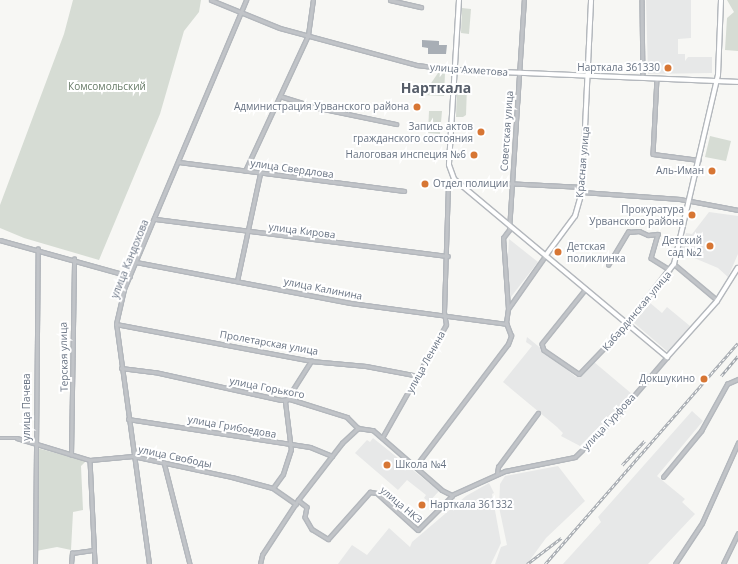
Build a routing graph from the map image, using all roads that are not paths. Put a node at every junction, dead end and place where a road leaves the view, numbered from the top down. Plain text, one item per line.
1 (211, 0) edge
2 (246, 0) edge
3 (313, 0) edge
4 (390, 0) edge
5 (459, 0) edge
6 (524, 0) edge
7 (591, 0) edge
8 (642, 0) edge
9 (721, 0) edge
10 (420, 7) dead end
11 (241, 13) junction
12 (308, 35) junction
13 (455, 70) junction
14 (519, 73) junction
15 (589, 75) junction
16 (643, 77) junction
17 (657, 78) junction
18 (716, 81) junction
19 (738, 82) edge
20 (280, 96) junction
21 (396, 124) dead end
22 (699, 160) junction
23 (179, 162) junction
24 (245, 171) junction
25 (260, 174) junction
26 (484, 182) dead end
27 (448, 185) dead end
28 (512, 185) junction
29 (582, 190) junction
30 (404, 191) dead end
31 (689, 200) junction
32 (738, 210) edge
33 (155, 219) junction
34 (509, 225) junction
35 (246, 232) junction
36 (0, 240) edge
37 (38, 249) junction
38 (546, 255) junction
39 (448, 256) junction
40 (74, 259) junction
41 (136, 262) junction
42 (674, 264) junction
43 (608, 265) dead end
44 (738, 268) edge
45 (671, 271) junction
46 (130, 276) junction
47 (237, 281) junction
48 (587, 289) junction
49 (718, 300) junction
50 (508, 309) junction
51 (446, 318) junction
52 (628, 323) junction
53 (116, 324) junction
54 (506, 324) junction
55 (667, 357) junction
56 (311, 360) junction
57 (121, 368) junction
58 (419, 376) junction
59 (738, 379) edge
60 (286, 399) junction
61 (538, 413) dead end
62 (128, 419) junction
63 (358, 428) junction
64 (0, 438) edge
65 (382, 438) junction
66 (738, 443) edge
67 (35, 444) junction
68 (290, 445) junction
69 (71, 455) junction
70 (134, 456) junction
71 (332, 456) junction
72 (90, 460) junction
73 (164, 462) junction
74 (416, 467) junction
75 (497, 474) junction
76 (663, 477) dead end
77 (273, 488) junction
78 (452, 495) junction
79 (298, 500) junction
80 (296, 504) junction
81 (738, 533) edge
82 (94, 550) junction
83 (35, 564) edge
84 (71, 564) edge
85 (95, 564) edge
86 (149, 564) edge
87 (190, 564) edge
88 (260, 564) edge
89 (674, 564) edge
90 (723, 564) edge

1 - 11 street, улица Ахметова
2 - 11 street, улица Кандохова
3 - 12 street
4 - 10 street
5 - 13 street
6 - 14 street, Советская улица
7 - 15 street, Красная улица
8 - 16 street
9 - 18 street, Кабардинская улица
11 - 12 street, улица Ахметова
11 - 23 street, улица Кандохова
12 - 13 street, улица Ахметова
12 - 20 street
13 - 14 street, улица Ахметова
13 - 34 street
14 - 15 street, улица Ахметова
14 - 28 street, Советская улица
15 - 16 street, улица Ахметова
15 - 29 street, Красная улица
16 - 17 street, улица Ахметова
17 - 18 street, улица Ахметова
17 - 22 street
18 - 19 street, улица Ахметова
18 - 22 street, Кабардинская улица
20 - 21 street
20 - 24 street
22 - 31 street, Кабардинская улица
23 - 24 street, улица Свердлова
23 - 33 street, улица Кандохова
24 - 25 street, улица Свердлова
25 - 30 street, улица Свердлова
25 - 35 street
26 - 28 street
27 - 39 street, улица Ленина
28 - 29 street
28 - 34 street, Советская улица
29 - 31 street
29 - 38 street, Красная улица
31 - 32 street
31 - 42 street, Кабардинская улица
33 - 35 street, улица Кирова
33 - 41 street, улица Кандохова
34 - 38 street
34 - 50 street, Советская улица
35 - 39 street, улица Кирова
35 - 47 street
36 - 37 street
37 - 40 street
37 - 67 street, улица Пачева
38 - 48 street
38 - 50 street, Красная улица
39 - 51 street, улица Ленина
40 - 46 street
40 - 69 street, Терская улица
41 - 46 street, улица Кандохова
41 - 47 street, улица Калинина
42 - 45 street, Кабардинская улица
42 - 49 street
43 - 45 street
44 - 49 street, улица Гурфова
45 - 52 street, Кабардинская улица
46 - 53 street, улица Кандохова
47 - 51 street, улица Калинина
48 - 52 street
48 - 52 street, Кабардинская улица
49 - 55 street, улица Гурфова
50 - 54 street, Красная улица
51 - 54 street, улица Калинина
51 - 58 street, улица Ленина
52 - 55 street
53 - 56 street, Пролетарская улица
53 - 57 street, улица Кандохова
54 - 74 street, Красная улица
55 - 75 street, улица Гурфова
56 - 58 street, Пролетарская улица
56 - 60 street
57 - 60 street, улица Горького
57 - 62 street, улица Кандохова
58 - 65 street, улица Ленина
59 - 76 street
60 - 63 street, улица Горького
60 - 68 street
61 - 75 street
62 - 68 street, улица Грибоедова
62 - 70 street, улица Кандохова
63 - 65 street, улица Горького
63 - 71 street
64 - 67 street, улица Свободы
65 - 74 street, улица Горького
66 - 89 street
67 - 69 street, улица Свободы
67 - 83 street, улица Пачева
68 - 71 street, улица Грибоедова
68 - 77 street
69 - 72 street, улица Свободы
70 - 72 street, улица Свободы
70 - 73 street, улица Свободы
70 - 86 street, улица Кандохова
71 - 79 street
72 - 82 street
73 - 77 street, улица Свободы
73 - 87 street
74 - 78 street, улица Горького
75 - 78 street, улица Гурфова
77 - 80 street, улица Свободы
78 - 79 street, улица НКЗ
79 - 80 street
80 - 88 street
81 - 90 street
82 - 84 street
82 - 85 street

